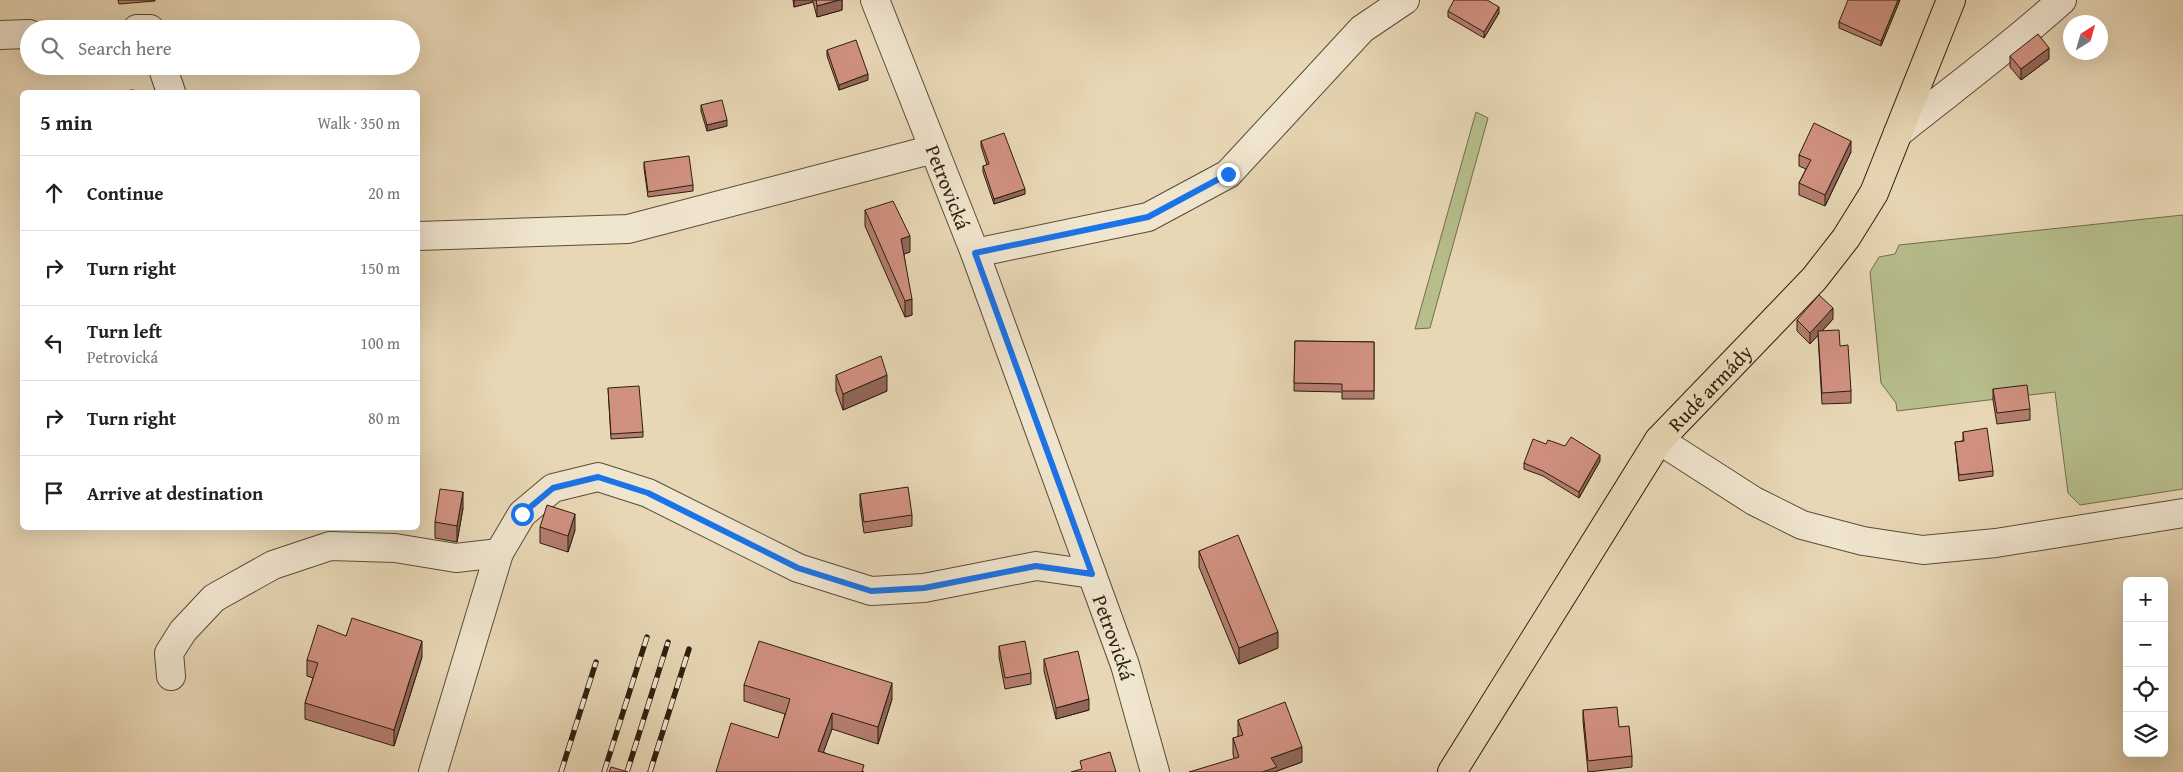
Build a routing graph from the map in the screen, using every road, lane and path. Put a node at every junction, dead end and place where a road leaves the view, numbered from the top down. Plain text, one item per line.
1 (875, 0) edge
2 (1405, 0) edge
3 (1952, 0) edge
4 (2062, 0) edge
5 (20, 34) edge
6 (0, 35) edge
7 (165, 75) edge
8 (170, 90) edge
9 (1898, 133) junction
10 (934, 149) junction
11 (420, 236) edge
12 (975, 253) junction
13 (1659, 440) junction
14 (2183, 513) edge
15 (499, 554) junction
16 (1092, 574) junction
17 (171, 676) dead end
18 (433, 772) edge
19 (1155, 772) edge
20 (1452, 772) edge

1 - 10 street, Petrovická
2 - 12 street
3 - 9 main road, Rudé armády
4 - 9 street
5 - 6 street
7 - 8 street
9 - 13 main road, Rudé armády
10 - 11 street
10 - 12 street, Petrovická
12 - 16 street, Petrovická
13 - 14 street
13 - 20 main road, Rudé armády
15 - 16 street
15 - 17 street
15 - 18 street
16 - 19 street, Petrovická

